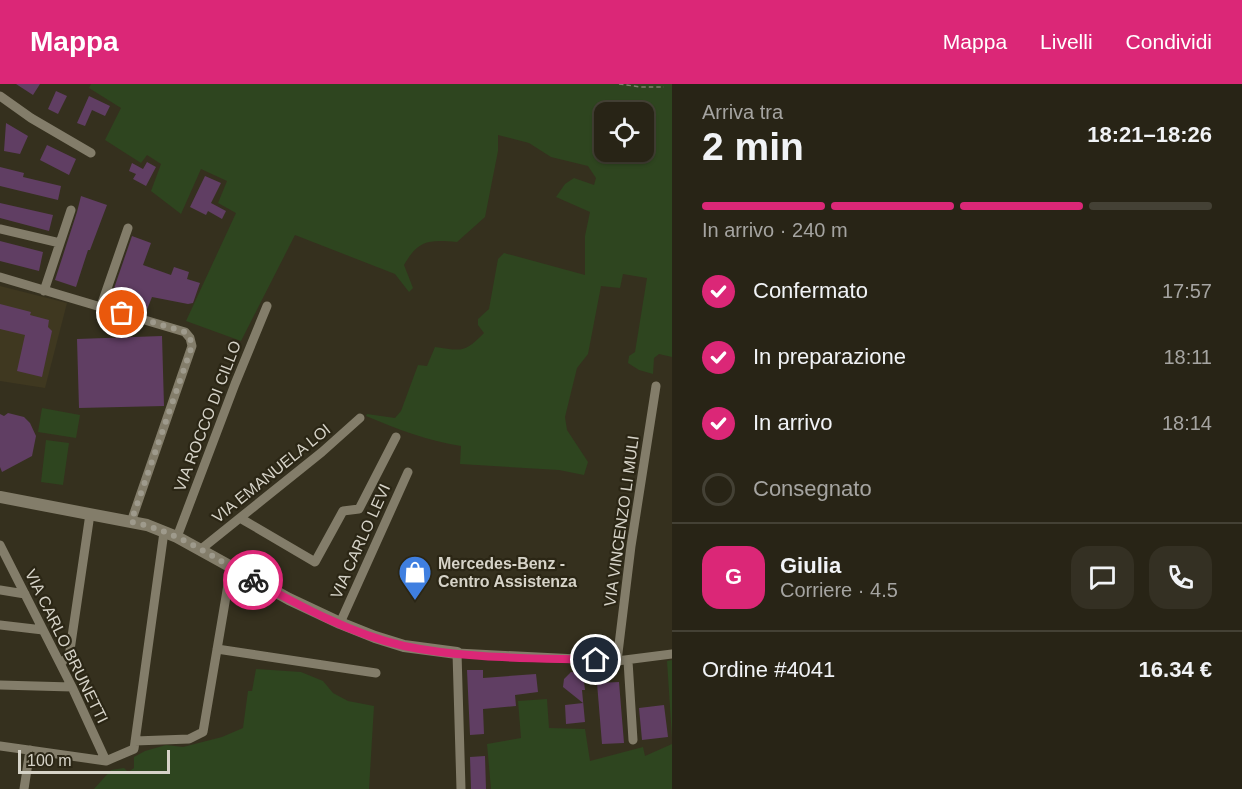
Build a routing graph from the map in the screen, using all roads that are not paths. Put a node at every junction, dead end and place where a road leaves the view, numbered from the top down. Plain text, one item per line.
1 (0, 96) edge
2 (91, 153) dead end
3 (71, 210) dead end
4 (128, 228) dead end
5 (0, 229) edge
6 (60, 243) junction
7 (0, 278) edge
8 (44, 291) junction
9 (101, 306) junction
10 (267, 306) dead end
11 (656, 386) dead end
12 (360, 418) dead end
13 (396, 437) dead end
14 (408, 472) dead end
15 (0, 497) edge
16 (90, 514) junction
17 (240, 518) junction
18 (131, 522) junction
19 (164, 532) junction
20 (177, 537) junction
21 (0, 545) edge
22 (200, 550) junction
23 (231, 567) junction
24 (0, 591) edge
25 (25, 594) junction
26 (340, 623) junction
27 (0, 625) edge
28 (43, 630) junction
29 (217, 649) junction
30 (457, 653) junction
31 (672, 654) edge
32 (617, 661) junction
33 (628, 661) junction
34 (60, 663) junction
35 (376, 673) dead end
36 (0, 685) edge
37 (72, 687) junction
38 (633, 740) dead end
39 (134, 745) junction
40 (0, 746) edge
41 (30, 750) junction
42 (106, 760) junction
43 (24, 789) edge
44 (461, 789) edge

1 - 2 street
3 - 6 street
4 - 9 street
5 - 6 street
6 - 8 street
7 - 8 street
8 - 9 street
9 - 18 street
10 - 20 street, VIA ROCCO DI CILLO
11 - 32 street, VIA VINCENZO LI MULI
12 - 17 street, VIA EMANUELA LOI
13 - 17 street
14 - 26 street, VIA CARLO LEVI
15 - 16 street
16 - 18 street
16 - 34 street
17 - 22 street, VIA EMANUELA LOI
18 - 19 street
19 - 20 street
19 - 39 street
20 - 22 street
21 - 25 street, VIA CARLO BRUNETTI
22 - 23 street
23 - 26 street
23 - 29 street
24 - 25 street
25 - 28 street, VIA CARLO BRUNETTI
26 - 30 street
27 - 28 street
28 - 34 street, VIA CARLO BRUNETTI
29 - 35 street
29 - 39 street
30 - 32 street
30 - 44 street
31 - 33 street
32 - 33 street
33 - 38 street
34 - 37 street, VIA CARLO BRUNETTI
36 - 37 street
37 - 42 street, VIA CARLO BRUNETTI
39 - 42 street
40 - 41 street
41 - 42 street
41 - 43 street

